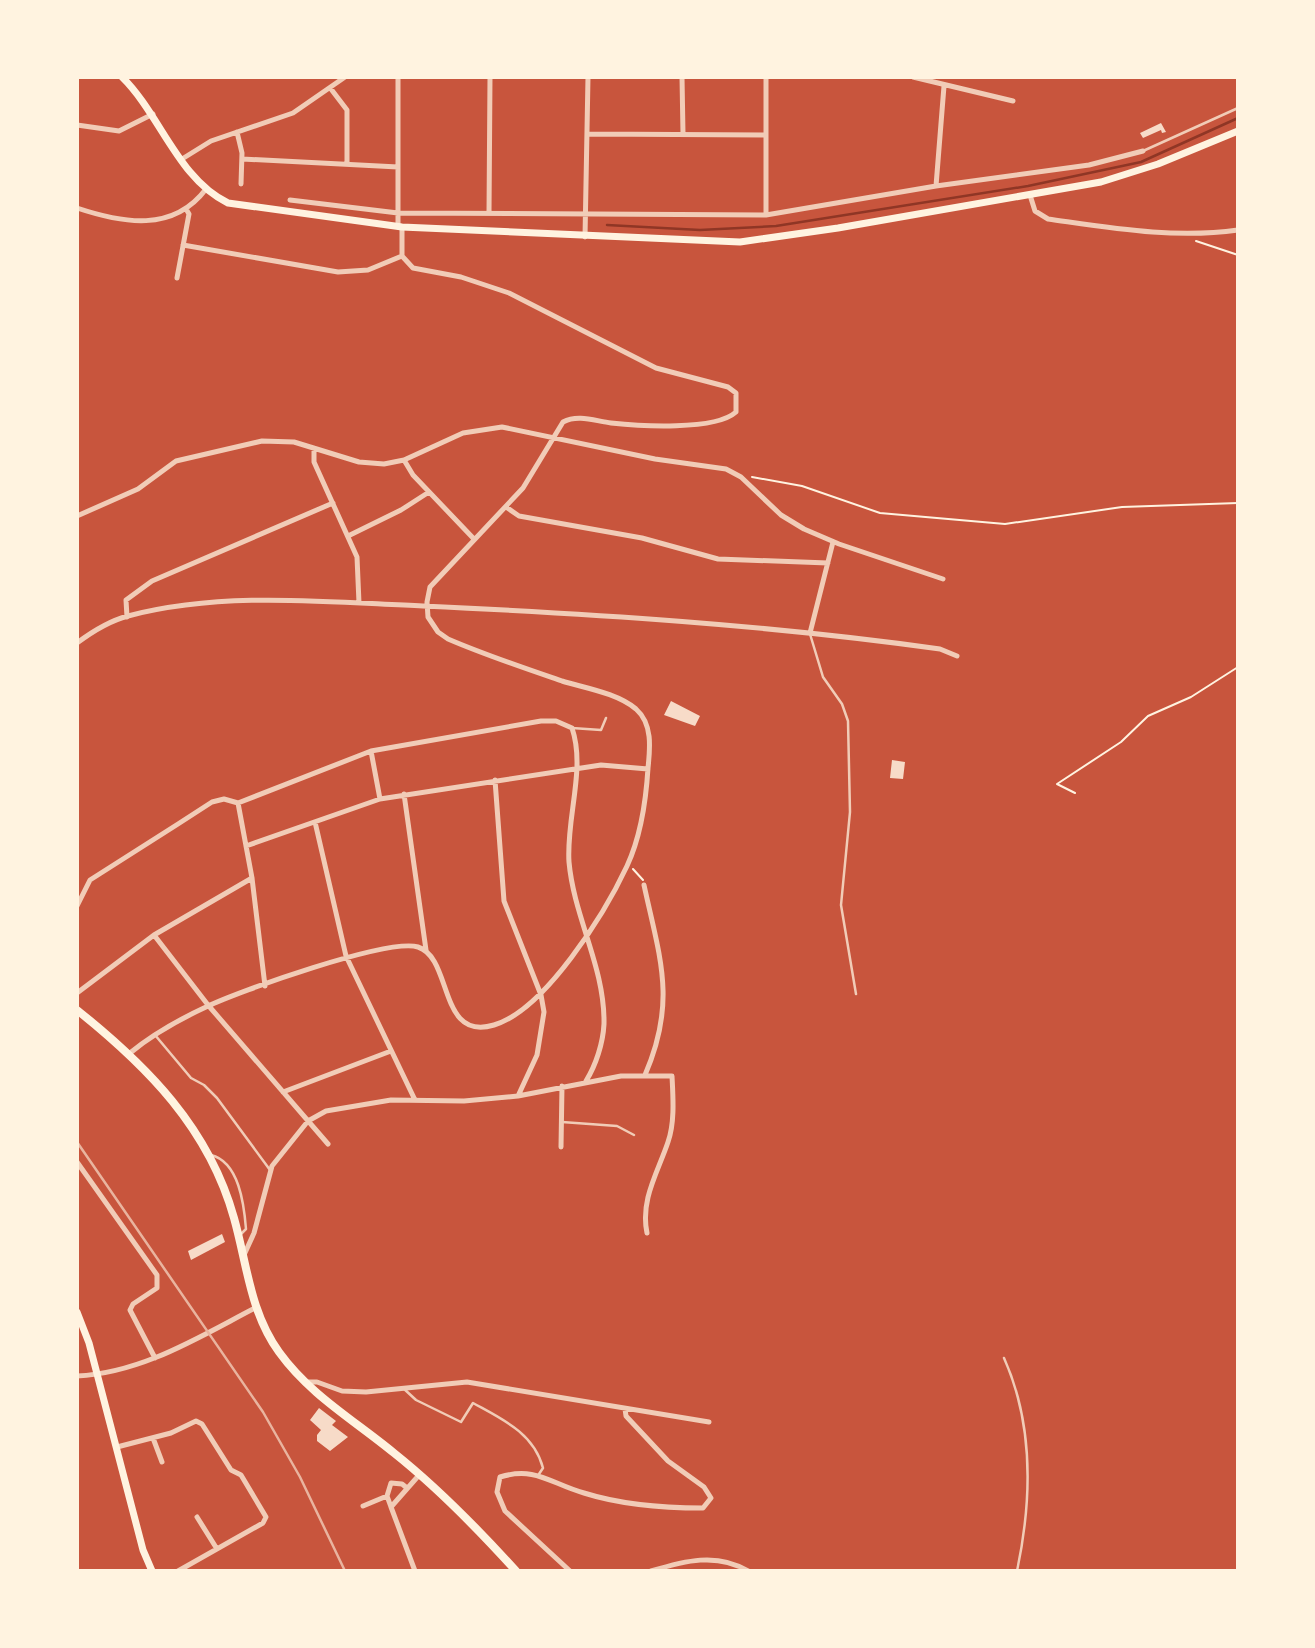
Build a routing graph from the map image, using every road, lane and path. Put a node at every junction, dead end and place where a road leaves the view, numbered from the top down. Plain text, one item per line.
1 (122, 77) edge
2 (345, 77) edge
3 (398, 77) edge
4 (490, 77) edge
5 (588, 77) edge
6 (682, 77) edge
7 (766, 77) edge
8 (914, 77) edge
9 (944, 86) junction
10 (331, 89) junction
11 (1013, 102) dead end
12 (1238, 108) edge
13 (153, 114) junction
14 (77, 125) edge
15 (1238, 131) edge
16 (237, 132) junction
17 (588, 134) junction
18 (683, 134) junction
19 (766, 135) junction
20 (1143, 151) joint
21 (181, 159) junction
22 (242, 159) junction
23 (347, 163) junction
24 (398, 167) junction
25 (241, 184) dead end
26 (936, 186) junction
27 (206, 189) junction
28 (1030, 195) junction
29 (290, 200) dead end
30 (77, 208) edge
31 (186, 209) junction
32 (398, 213) junction
33 (489, 213) junction
34 (587, 215) junction
35 (766, 215) junction
36 (400, 227) junction
37 (1238, 230) edge
38 (1190, 235) junction
39 (585, 237) junction
40 (183, 245) junction
41 (1238, 255) edge
42 (402, 257) junction
43 (177, 278) dead end
44 (553, 438) junction
45 (314, 448) junction
46 (404, 460) junction
47 (741, 477) junction
48 (429, 492) junction
49 (332, 503) junction
50 (1238, 503) edge
51 (506, 507) junction
52 (77, 516) edge
53 (348, 536) junction
54 (474, 539) junction
55 (833, 542) junction
56 (828, 563) junction
57 (943, 579) dead end
58 (359, 604) junction
59 (427, 607) junction
60 (127, 617) junction
61 (810, 633) junction
62 (77, 643) edge
63 (957, 656) dead end
64 (1238, 667) edge
65 (606, 718) dead end
66 (572, 728) junction
67 (371, 751) junction
68 (576, 768) junction
69 (648, 769) junction
70 (495, 780) junction
71 (1075, 793) dead end
72 (404, 794) junction
73 (380, 799) junction
74 (238, 803) junction
75 (315, 822) junction
76 (246, 846) junction
77 (632, 869) dead end
78 (252, 878) junction
79 (644, 885) joint
80 (77, 906) edge
81 (587, 934) junction
82 (154, 935) junction
83 (426, 950) junction
84 (346, 956) junction
85 (265, 986) junction
86 (77, 993) edge
87 (856, 993) dead end
88 (541, 995) junction
89 (208, 1005) junction
90 (77, 1010) edge
91 (154, 1033) junction
92 (391, 1051) junction
93 (130, 1053) junction
94 (645, 1074) junction
95 (586, 1081) junction
96 (562, 1086) junction
97 (283, 1092) junction
98 (518, 1096) junction
99 (415, 1100) junction
100 (308, 1121) junction
101 (562, 1122) junction
102 (634, 1135) dead end
103 (328, 1144) dead end
104 (561, 1147) dead end
105 (209, 1154) junction
106 (77, 1162) edge
107 (270, 1170) junction
108 (647, 1233) dead end
109 (238, 1236) junction
110 (243, 1258) junction
111 (255, 1308) junction
112 (77, 1312) edge
113 (155, 1358) junction
114 (1004, 1358) dead end
115 (98, 1375) junction
116 (77, 1376) edge
117 (307, 1382) junction
118 (403, 1388) junction
119 (625, 1409) junction
120 (709, 1422) dead end
121 (153, 1438) junction
122 (117, 1447) junction
123 (162, 1462) dead end
124 (419, 1474) junction
125 (539, 1475) junction
126 (407, 1488) junction
127 (387, 1496) junction
128 (363, 1506) dead end
129 (390, 1507) junction
130 (197, 1517) dead end
131 (217, 1549) junction
132 (152, 1571) edge
133 (178, 1571) edge
134 (415, 1571) edge
135 (516, 1571) edge
136 (570, 1571) edge
137 (651, 1571) edge
138 (748, 1571) edge
139 (1017, 1571) edge

1 - 13 main road
2 - 10 street
3 - 24 street
4 - 33 street
5 - 17 street
6 - 18 street
7 - 19 street
8 - 9 street
9 - 11 street
9 - 26 street
10 - 16 street
10 - 23 street
12 - 20 lane
13 - 14 street
13 - 21 main road
15 - 28 main road
16 - 21 street
16 - 22 street
17 - 18 street
17 - 34 street
18 - 19 street
19 - 35 street
20 - 26 street
21 - 27 main road
22 - 23 street
22 - 25 street
23 - 24 street
24 - 32 street
26 - 35 street
27 - 31 street
27 - 36 main road
28 - 38 street
28 - 39 main road
29 - 32 street
30 - 31 street
31 - 40 street
32 - 33 street
32 - 36 street
33 - 34 street
34 - 35 street
34 - 39 street
36 - 39 main road
36 - 42 street
37 - 38 street
38 - 41 path
40 - 42 street
40 - 43 street
42 - 44 street
44 - 46 street
44 - 47 street
44 - 51 street
45 - 46 street
45 - 49 street
45 - 52 street
46 - 48 street
47 - 50 path
47 - 55 street
48 - 53 street
48 - 54 street
49 - 53 street
49 - 60 street
51 - 54 street
51 - 56 street
53 - 58 street
54 - 59 street
55 - 56 street
55 - 57 street
56 - 61 street
58 - 59 street
58 - 60 street
59 - 61 street
59 - 69 street
60 - 62 street
61 - 63 street
61 - 87 lane
64 - 71 path
65 - 66 lane
66 - 67 street
66 - 68 street
67 - 73 street
67 - 74 street
68 - 69 street
68 - 70 street
68 - 81 street
69 - 81 street
70 - 72 street
70 - 88 street
72 - 73 street
72 - 83 street
73 - 75 street
74 - 76 street
74 - 80 street
75 - 76 street
75 - 84 street
76 - 78 street
77 - 79 path
78 - 82 street
78 - 85 street
79 - 94 street
81 - 88 street
81 - 95 street
82 - 86 street
82 - 89 street
83 - 84 street
83 - 88 street
84 - 85 street
84 - 92 street
85 - 89 street
88 - 98 street
89 - 91 street
89 - 97 street
90 - 93 main road
91 - 93 street
91 - 107 lane
92 - 97 street
92 - 99 street
93 - 105 main road
94 - 95 street
94 - 108 street
95 - 96 street
96 - 98 street
96 - 101 street
97 - 100 street
98 - 99 street
99 - 100 street
100 - 103 street
100 - 107 street
101 - 102 lane
101 - 104 street
105 - 109 main road
105 - 109 lane
106 - 113 street
107 - 110 street
109 - 110 main road
110 - 111 main road
111 - 113 street
111 - 117 main road
112 - 115 main road
113 - 115 street
114 - 139 lane
115 - 116 street
115 - 122 main road
117 - 118 street
117 - 124 main road
118 - 119 street
118 - 125 lane
119 - 120 street
119 - 125 street
121 - 122 street
121 - 123 street
121 - 131 street
122 - 132 main road
124 - 126 street
124 - 135 main road
125 - 136 street
126 - 127 street
126 - 129 street
127 - 128 street
127 - 129 street
129 - 134 street
130 - 131 street
131 - 133 street
137 - 138 street

